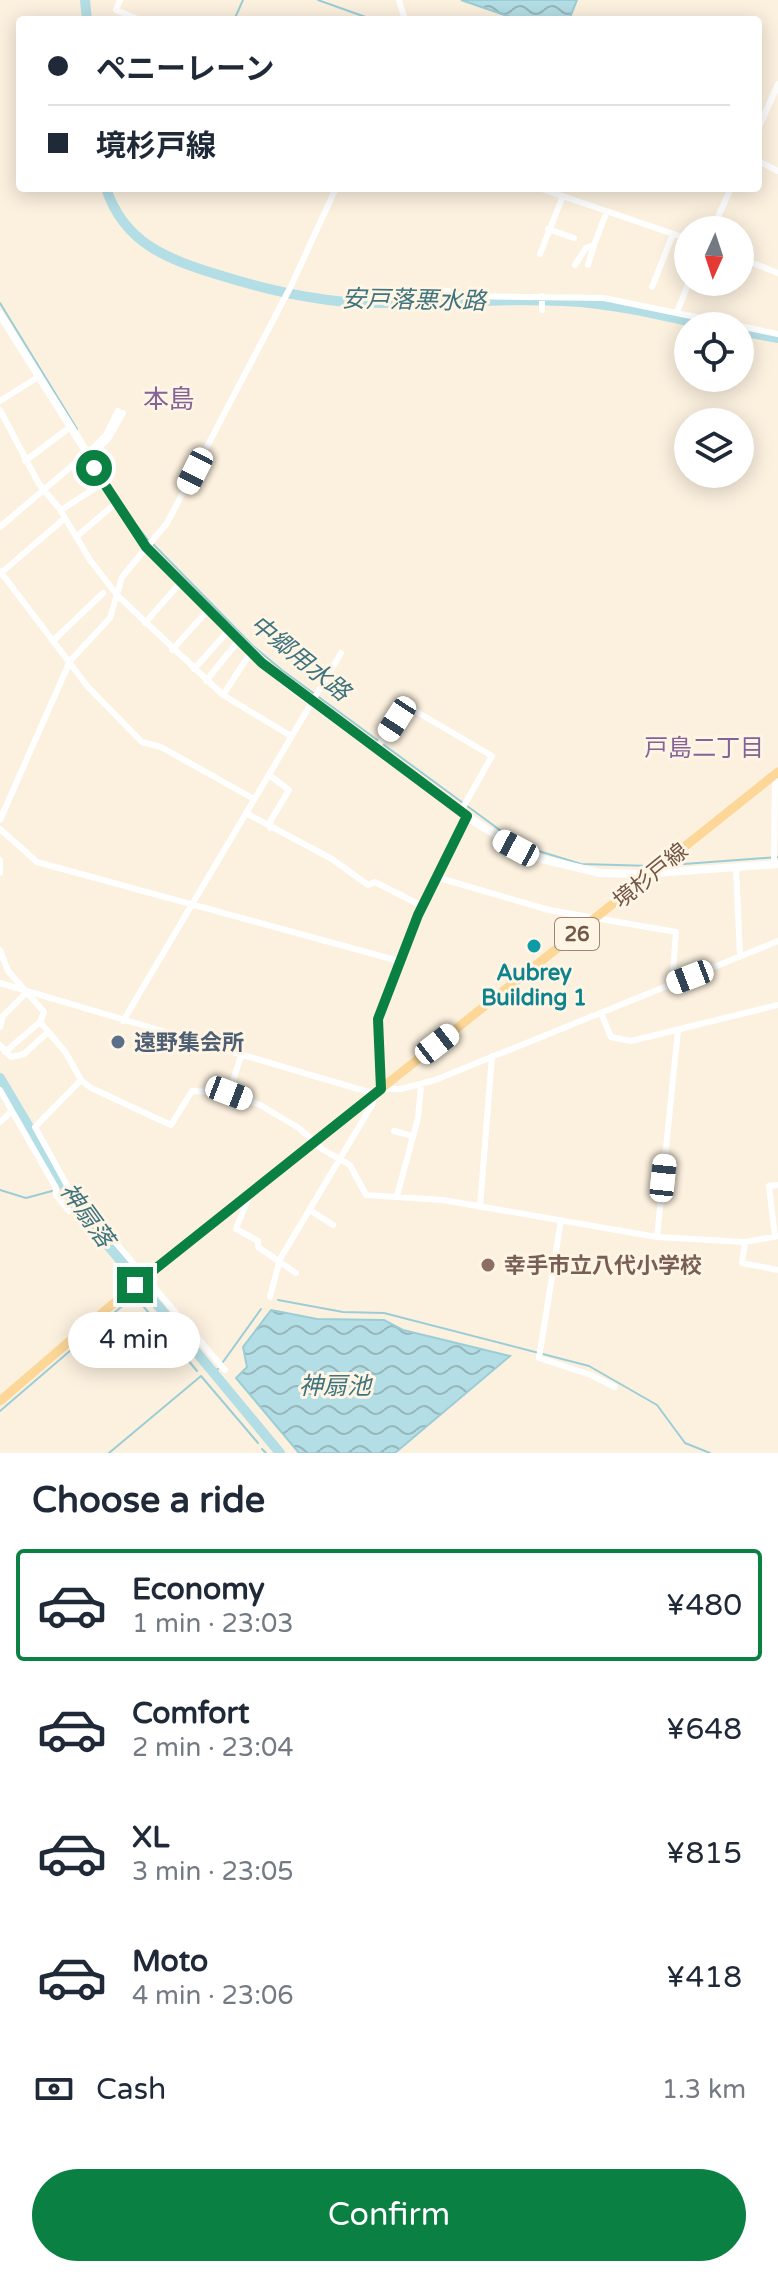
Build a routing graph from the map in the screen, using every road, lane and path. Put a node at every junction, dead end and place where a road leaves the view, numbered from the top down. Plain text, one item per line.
1 (120, 0) edge
2 (130, 16) edge
3 (778, 84) edge
4 (762, 120) edge
5 (334, 192) edge
6 (551, 192) edge
7 (729, 192) edge
8 (563, 196) junction
9 (607, 211) junction
10 (718, 216) edge
11 (548, 229) junction
12 (673, 234) joint
13 (574, 238) dead end
14 (594, 245) junction
15 (540, 254) dead end
16 (754, 264) edge
17 (575, 265) dead end
18 (588, 265) dead end
19 (778, 273) edge
20 (652, 287) dead end
21 (352, 290) dead end
22 (542, 296) junction
23 (683, 296) edge
24 (542, 310) dead end
25 (677, 312) joint
26 (0, 314) edge
27 (754, 329) edge
28 (778, 334) edge
29 (38, 377) junction
30 (0, 401) edge
31 (0, 410) edge
32 (120, 412) dead end
33 (69, 428) junction
34 (85, 454) junction
35 (25, 461) junction
36 (103, 483) junction
37 (44, 489) junction
38 (116, 503) junction
39 (61, 510) junction
40 (65, 518) junction
41 (0, 527) edge
42 (76, 537) junction
43 (146, 547) junction
44 (0, 572) edge
45 (181, 582) junction
46 (103, 593) dead end
47 (117, 595) junction
48 (208, 610) junction
49 (145, 623) junction
50 (229, 630) junction
51 (54, 640) junction
52 (239, 640) junction
53 (172, 650) junction
54 (251, 652) junction
55 (341, 653) dead end
56 (70, 661) junction
57 (194, 669) junction
58 (206, 681) junction
59 (223, 695) junction
60 (311, 702) junction
61 (291, 736) junction
62 (376, 749) junction
63 (777, 774) edge
64 (269, 775) junction
65 (254, 799) junction
66 (246, 813) junction
67 (464, 813) junction
68 (0, 820) edge
69 (270, 828) junction
70 (0, 829) edge
71 (679, 852) junction
72 (0, 860) edge
73 (776, 865) edge
74 (736, 868) junction
75 (684, 872) junction
76 (0, 873) edge
77 (651, 874) junction
78 (436, 877) junction
79 (192, 904) junction
80 (422, 906) junction
81 (594, 919) junction
82 (778, 941) edge
83 (0, 950) edge
84 (740, 956) junction
85 (1, 961) edge
86 (399, 961) junction
87 (0, 983) edge
88 (672, 984) junction
89 (27, 992) junction
90 (778, 1005) edge
91 (601, 1013) junction
92 (123, 1021) junction
93 (40, 1022) junction
94 (0, 1027) edge
95 (678, 1030) junction
96 (48, 1032) junction
97 (0, 1045) edge
98 (5, 1052) junction
99 (241, 1056) junction
100 (492, 1056) junction
101 (81, 1080) junction
102 (421, 1085) junction
103 (0, 1090) edge
104 (378, 1091) junction
105 (229, 1093) junction
106 (12, 1111) junction
107 (0, 1122) edge
108 (394, 1131) dead end
109 (412, 1136) junction
110 (315, 1141) junction
111 (340, 1160) junction
112 (63, 1179) junction
113 (54, 1184) junction
114 (778, 1185) edge
115 (250, 1194) junction
116 (397, 1196) junction
117 (480, 1207) junction
118 (310, 1210) junction
119 (69, 1211) dead end
120 (561, 1220) junction
121 (333, 1225) dead end
122 (776, 1236) edge
123 (657, 1237) junction
124 (745, 1242) junction
125 (270, 1254) junction
126 (266, 1262) dead end
127 (279, 1264) junction
128 (778, 1270) edge
129 (296, 1273) dead end
130 (142, 1280) junction
131 (270, 1297) dead end
132 (225, 1370) dead end
133 (615, 1387) dead end
134 (0, 1401) edge

1 - 2 street
3 - 4 street
5 - 43 street
6 - 8 street
7 - 10 street
8 - 9 street
8 - 11 street
9 - 12 street
9 - 14 street
11 - 13 street
11 - 15 street
12 - 20 street
14 - 17 street
14 - 18 street
16 - 19 street
21 - 22 street
22 - 24 street
22 - 25 street
23 - 25 street
26 - 29 main road
27 - 28 street
29 - 30 street
29 - 33 main road
31 - 35 street
32 - 34 street
33 - 34 main road
33 - 35 street
34 - 36 main road
34 - 37 street
35 - 37 street
36 - 38 main road
36 - 39 street
37 - 39 street
37 - 41 street
38 - 42 street
38 - 43 main road
39 - 40 street
40 - 42 street
40 - 44 street
42 - 47 street
43 - 45 main road
43 - 47 street
44 - 51 street
45 - 48 main road
45 - 49 street
46 - 51 street
47 - 49 street
47 - 56 street
48 - 50 main road
48 - 53 street
49 - 53 street
50 - 52 main road
50 - 57 street
51 - 56 street
52 - 54 main road
52 - 58 street
53 - 57 street
54 - 59 street
54 - 60 main road
55 - 60 street
56 - 65 street
56 - 68 street
57 - 58 street
58 - 59 street
59 - 61 street
60 - 61 street
60 - 62 main road
61 - 64 street
62 - 67 main road
62 - 67 street
63 - 71 main road, 境杉戸線 / 26
63 - 73 street
64 - 65 street
64 - 69 street
65 - 66 street
66 - 69 street
66 - 79 street
67 - 77 main road
67 - 78 street
69 - 80 street
70 - 79 street
71 - 75 main road
71 - 77 main road, 境杉戸線 / 26
72 - 76 street
73 - 74 main road
74 - 75 main road
74 - 84 street
75 - 77 main road
77 - 81 main road, 境杉戸線 / 26
78 - 80 street
78 - 81 street
79 - 86 street
79 - 92 street
80 - 86 street
81 - 88 street
81 - 104 main road, 境杉戸線 / 26
82 - 84 street
83 - 85 street
84 - 88 street
85 - 89 street
86 - 104 street
87 - 89 street
88 - 91 street
89 - 92 street
89 - 93 street
89 - 94 street
90 - 95 street
91 - 95 street
91 - 100 street
92 - 99 street
93 - 96 street
93 - 98 street
95 - 123 street
96 - 98 street
96 - 101 street
97 - 98 street
99 - 104 street
99 - 105 street
100 - 102 street
100 - 117 street
101 - 105 street
101 - 112 street
102 - 104 street
102 - 109 street
103 - 106 street
104 - 110 main road, 境杉戸線 / 26
104 - 111 street
105 - 110 street
106 - 107 street
106 - 113 street
108 - 109 street
109 - 116 street
110 - 111 street
110 - 115 main road, 境杉戸線 / 26
111 - 116 street
111 - 118 street
112 - 113 street
112 - 130 street
113 - 119 street
114 - 122 street
115 - 125 street
115 - 130 main road, 境杉戸線 / 26
116 - 117 street
117 - 120 street
118 - 121 street
118 - 127 street
120 - 123 street
120 - 133 street
122 - 124 street
123 - 124 street
124 - 128 street
125 - 126 street
125 - 127 street
127 - 129 street
127 - 131 street
130 - 132 street
130 - 134 main road, 境杉戸線 / 26

